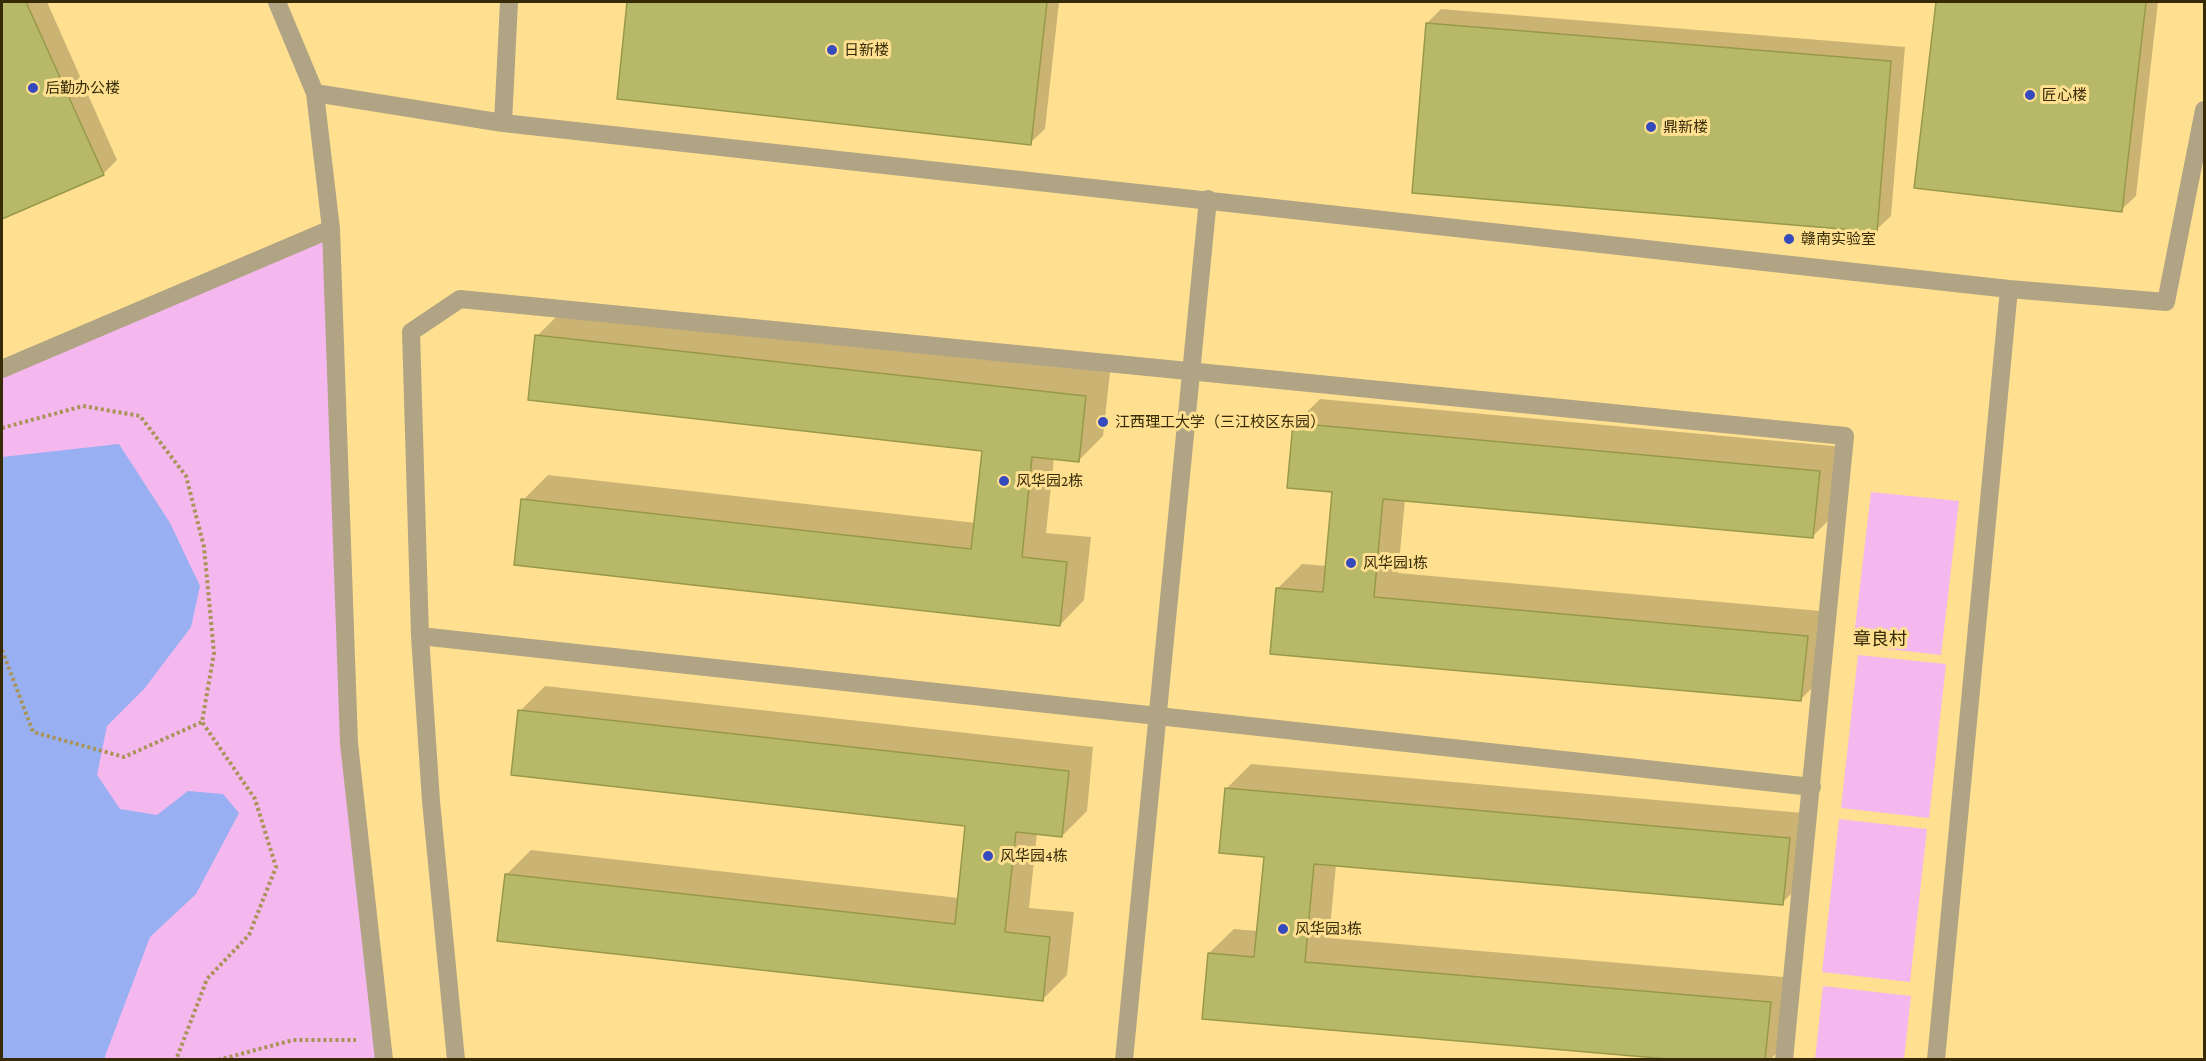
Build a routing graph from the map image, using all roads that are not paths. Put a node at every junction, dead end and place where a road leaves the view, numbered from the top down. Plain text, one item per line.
1 (277, 2) edge
2 (509, 2) edge
3 (315, 93) junction
4 (2205, 110) edge
5 (503, 123) junction
6 (1208, 199) junction
7 (331, 229) junction
8 (2010, 289) junction
9 (2, 369) edge
10 (1191, 369) junction
11 (420, 636) junction
12 (1157, 715) junction
13 (1812, 787) junction
14 (384, 1059) edge
15 (456, 1059) edge
16 (1124, 1059) edge
17 (1784, 1059) edge
18 (1936, 1059) edge

1 - 3 street
2 - 5 street
3 - 5 street
3 - 7 street
4 - 8 street
5 - 6 street
6 - 8 street
6 - 10 street
7 - 9 street
7 - 14 street
8 - 18 street
10 - 11 street
10 - 12 street
10 - 13 street
11 - 12 street
11 - 15 street
12 - 13 street
12 - 16 street
13 - 17 street

